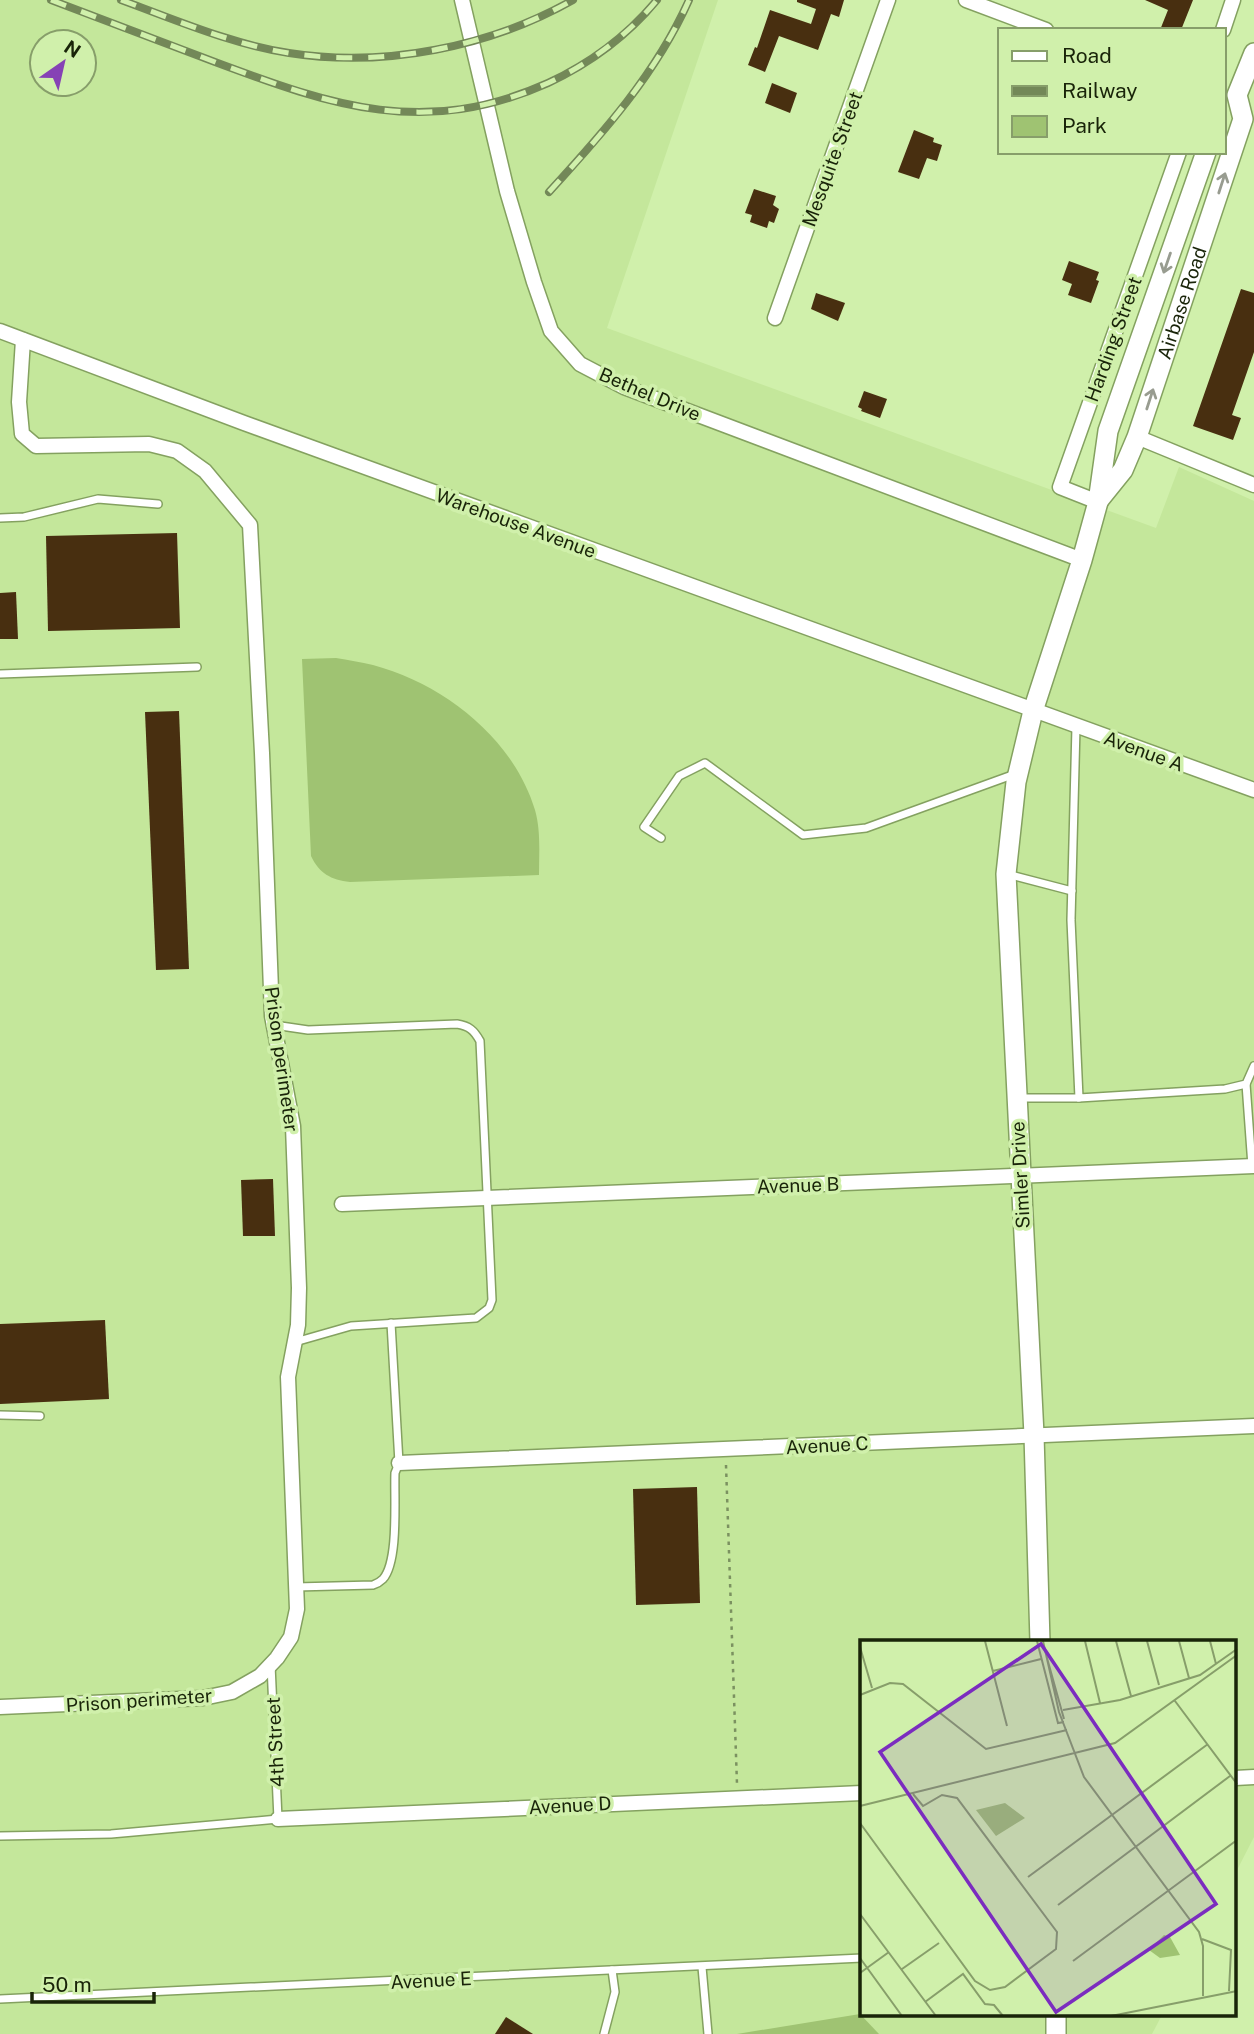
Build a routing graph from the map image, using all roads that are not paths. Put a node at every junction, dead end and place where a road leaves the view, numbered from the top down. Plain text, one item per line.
1 (462, 0) edge
2 (888, 0) edge
3 (966, 0) edge
4 (1233, 0) edge
5 (1041, 28) edge
6 (1224, 28) edge
7 (1254, 53) edge
8 (1229, 96) edge
9 (1178, 154) edge
10 (1205, 154) edge
11 (775, 318) dead end
12 (0, 331) edge
13 (23, 340) junction
14 (1137, 437) junction
15 (1254, 485) edge
16 (1098, 502) junction
17 (158, 504) dead end
18 (0, 518) edge
19 (1082, 560) junction
20 (197, 667) dead end
21 (0, 674) edge
22 (1033, 711) junction
23 (1076, 727) junction
24 (1018, 772) junction
25 (1254, 790) edge
26 (661, 838) dead end
27 (1006, 874) junction
28 (1072, 891) junction
29 (274, 1025) junction
30 (1254, 1066) edge
31 (1246, 1084) junction
32 (1017, 1098) junction
33 (1079, 1098) junction
34 (1253, 1166) edge
35 (1020, 1175) junction
36 (487, 1198) junction
37 (342, 1204) dead end
38 (391, 1323) junction
39 (294, 1343) junction
40 (0, 1415) edge
41 (40, 1416) dead end
42 (1254, 1426) edge
43 (1034, 1435) junction
44 (399, 1463) junction
45 (296, 1587) junction
46 (1040, 1640) edge
47 (271, 1664) junction
48 (0, 1707) edge
49 (1254, 1777) edge
50 (1236, 1778) edge
51 (860, 1793) edge
52 (278, 1819) junction
53 (0, 1836) edge
54 (860, 1958) edge
55 (702, 1967) junction
56 (612, 1970) junction
57 (0, 1999) edge
58 (1056, 2016) edge
59 (604, 2034) edge
60 (708, 2034) edge
61 (1056, 2034) edge

1 - 19 street, Bethel Drive
2 - 11 street, Mesquite Street
3 - 5 street
4 - 6 street
7 - 8 street, Airbase Road
14 -> 8 street, Airbase Road
9 - 16 street, Harding Street
10 -> 16 street, Airbase Road
12 - 13 street, Warehouse Avenue
13 - 22 street, Warehouse Avenue
13 - 29 street, Prison perimeter
14 - 15 street
14 - 16 street, Airbase Road
16 - 19 street, Airbase Road
17 - 18 lane
19 - 22 street, Airbase Road
20 - 21 lane
22 - 23 street, Avenue A
22 - 24 street, Simler Drive
23 - 25 street, Avenue A
23 - 28 lane
24 - 26 lane
24 - 27 street, Simler Drive
27 - 28 lane
27 - 32 street, Simler Drive
28 - 33 lane
29 - 36 lane
29 - 39 street, Prison perimeter
30 - 31 lane
31 - 33 lane
31 - 34 lane
32 - 33 lane
32 - 35 street, Simler Drive
34 - 35 street, Avenue B
35 - 36 street, Avenue B
35 - 43 street, Simler Drive
36 - 37 street, Avenue B
36 - 38 lane
38 - 39 lane
38 - 44 lane
39 - 45 street, Prison perimeter
40 - 41 lane
42 - 43 street, Avenue C
43 - 44 street, Avenue C
43 - 46 street, Simler Drive
44 - 45 lane
45 - 47 street, Prison perimeter
47 - 48 street, Prison perimeter
47 - 52 lane, 4th Street
49 - 50 street
51 - 52 street, Avenue D
52 - 53 lane
54 - 55 lane, Avenue E
55 - 56 lane, Avenue E
55 - 60 lane
56 - 57 lane, Avenue E
56 - 59 lane
58 - 61 street

